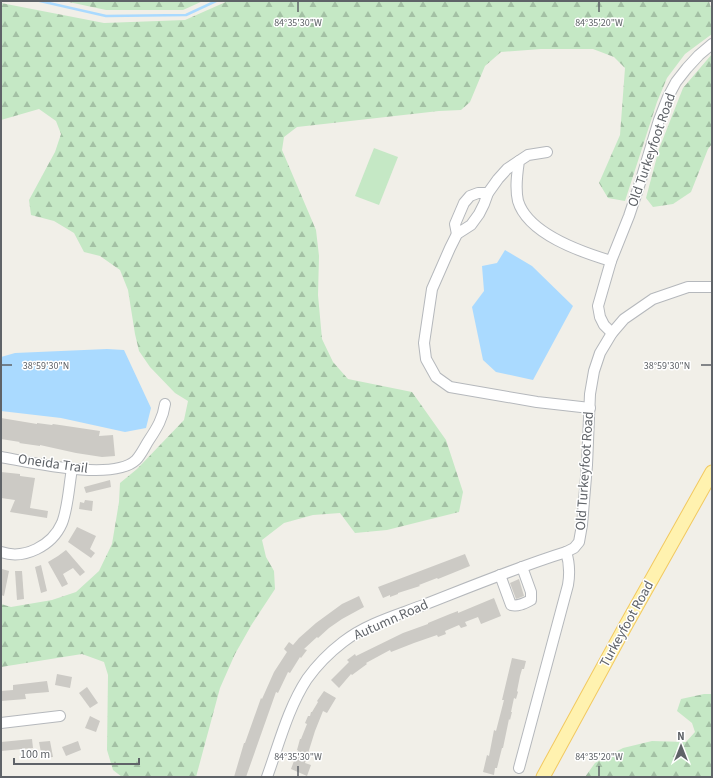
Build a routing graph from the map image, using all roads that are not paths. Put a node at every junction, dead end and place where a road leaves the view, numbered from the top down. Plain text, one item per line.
1 (712, 44) edge
2 (547, 152) dead end
3 (519, 161) junction
4 (488, 193) junction
5 (457, 234) junction
6 (611, 261) junction
7 (712, 287) edge
8 (612, 333) junction
9 (165, 404) dead end
10 (590, 408) junction
11 (1, 456) edge
12 (72, 469) junction
13 (712, 472) edge
14 (1, 552) edge
15 (566, 552) junction
16 (522, 567) junction
17 (500, 575) junction
18 (60, 716) dead end
19 (1, 723) edge
20 (519, 768) dead end
21 (267, 777) edge
22 (543, 777) edge

1 - 6 street, Old Turkeyfoot Road
2 - 3 street
3 - 4 street
3 - 6 street
4 - 5 street
4 - 5 street
5 - 10 street
6 - 8 street, Old Turkeyfoot Road
7 - 8 street, Old Turkeyfoot Road
8 - 10 street, Old Turkeyfoot Road
9 - 12 street, Oneida Trail
10 - 15 street, Old Turkeyfoot Road
11 - 12 street, Oneida Trail
12 - 14 street
13 - 22 main road, Turkeyfoot Road
15 - 16 street, Autumn Road
15 - 20 street
16 - 17 street, Autumn Road
16 - 17 street
17 - 21 street, Autumn Road
18 - 19 street

